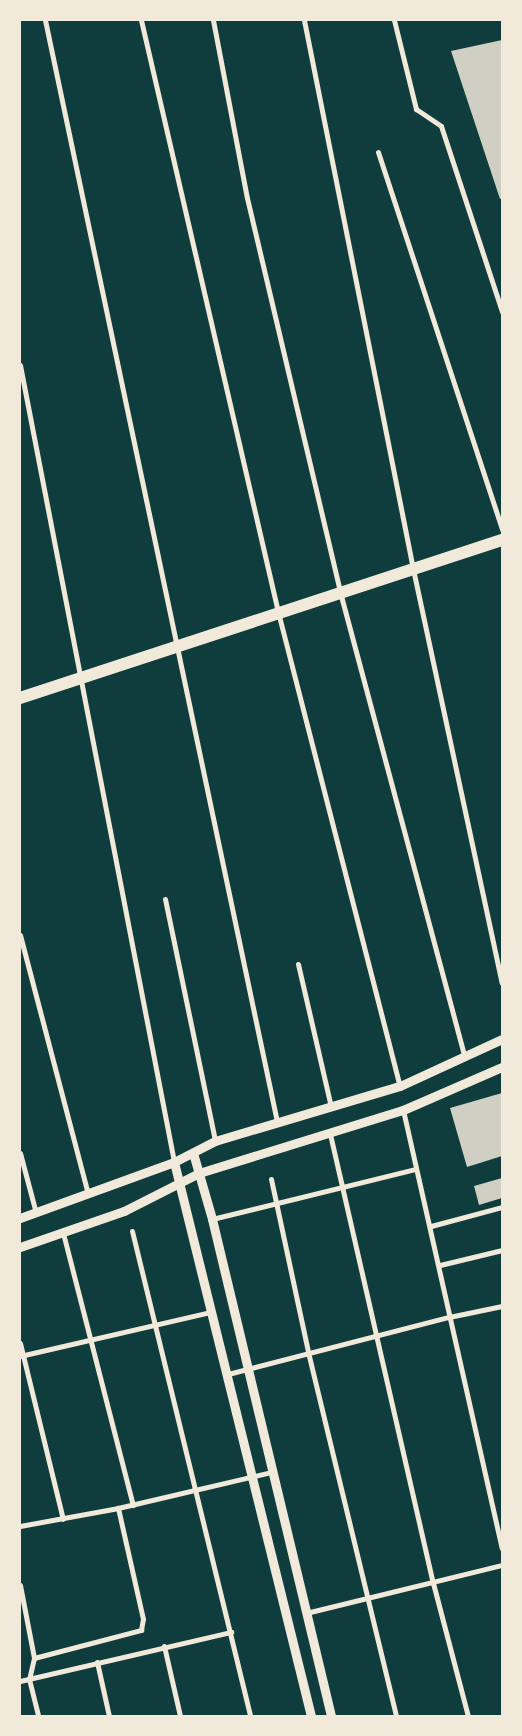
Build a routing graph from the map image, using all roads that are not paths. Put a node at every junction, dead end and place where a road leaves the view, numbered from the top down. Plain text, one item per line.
1 (45, 20) edge
2 (141, 20) edge
3 (213, 20) edge
4 (304, 20) edge
5 (394, 20) edge
6 (378, 152) dead end
7 (502, 312) edge
8 (20, 365) edge
9 (27, 403) junction
10 (20, 404) edge
11 (502, 530) edge
12 (502, 540) edge
13 (413, 569) junction
14 (340, 592) junction
15 (278, 612) junction
16 (177, 646) junction
17 (80, 679) junction
18 (20, 698) edge
19 (165, 899) dead end
20 (20, 935) edge
21 (298, 964) dead end
22 (502, 983) edge
23 (502, 1039) edge
24 (464, 1056) junction
25 (502, 1067) edge
26 (400, 1086) junction
27 (331, 1107) junction
28 (403, 1110) junction
29 (278, 1122) junction
30 (330, 1134) junction
31 (215, 1141) junction
32 (20, 1153) edge
33 (193, 1153) junction
34 (174, 1162) junction
35 (416, 1169) junction
36 (199, 1173) junction
37 (271, 1179) dead end
38 (180, 1184) junction
39 (343, 1188) junction
40 (88, 1196) junction
41 (276, 1202) junction
42 (502, 1206) edge
43 (36, 1212) junction
44 (20, 1218) edge
45 (212, 1219) junction
46 (431, 1226) junction
47 (132, 1231) dead end
48 (63, 1233) junction
49 (20, 1247) edge
50 (502, 1250) edge
51 (440, 1265) junction
52 (502, 1306) edge
53 (211, 1312) junction
54 (449, 1317) junction
55 (155, 1326) junction
56 (378, 1335) junction
57 (89, 1340) junction
58 (20, 1343) edge
59 (308, 1352) junction
60 (21, 1356) edge
61 (247, 1369) junction
62 (228, 1374) junction
63 (272, 1472) junction
64 (252, 1477) junction
65 (195, 1490) junction
66 (133, 1504) junction
67 (118, 1508) junction
68 (63, 1519) junction
69 (20, 1526) edge
70 (502, 1548) edge
71 (502, 1565) edge
72 (434, 1583) junction
73 (20, 1585) edge
74 (367, 1598) junction
75 (306, 1613) junction
76 (230, 1632) junction
77 (164, 1646) junction
78 (34, 1658) junction
79 (96, 1662) junction
80 (29, 1679) junction
81 (20, 1681) edge
82 (38, 1716) edge
83 (109, 1716) edge
84 (180, 1716) edge
85 (250, 1716) edge
86 (311, 1716) edge
87 (331, 1716) edge
88 (396, 1716) edge
89 (468, 1716) edge

1 - 16 street
2 - 15 street
3 - 14 street
4 - 13 street
5 - 7 street
6 - 11 street
8 - 9 street
9 - 10 street
9 - 17 street
12 - 13 main road
13 - 14 main road
13 - 22 street
14 - 15 main road
14 - 24 street
15 - 16 main road
15 - 26 street
16 - 17 main road
16 - 29 street
17 - 18 main road
17 - 34 street
19 - 31 street
20 - 40 street
21 - 27 street
23 - 24 street
24 - 26 street
25 - 28 street
26 - 27 street
27 - 29 street
28 - 30 street
28 - 35 street
29 - 31 street
30 - 36 street
30 - 39 street
31 - 33 street
32 - 43 street
33 - 34 street
33 - 36 street
34 - 38 street
34 - 40 street
35 - 39 street
35 - 46 street
36 - 38 street
36 - 45 street
37 - 41 street
38 - 48 street
38 - 53 street
39 - 41 street
39 - 56 street
40 - 43 street
41 - 45 street
41 - 59 street
42 - 46 street
43 - 44 street
45 - 61 street
46 - 51 street
47 - 55 street
48 - 49 street
48 - 57 street
50 - 51 street
51 - 54 street
52 - 54 street
53 - 55 street
53 - 62 street
54 - 56 street
54 - 70 street
55 - 57 street
55 - 65 street
56 - 59 street
56 - 72 street
57 - 60 street
57 - 66 street
58 - 60 street
59 - 61 street
59 - 74 street
60 - 68 street
61 - 62 street
61 - 63 street
62 - 64 street
63 - 64 street
63 - 75 street
64 - 65 street
64 - 86 street
65 - 66 street
65 - 76 street
66 - 67 street
67 - 68 street
67 - 78 street
68 - 69 street
71 - 72 street
72 - 74 street
72 - 89 street
73 - 78 street
74 - 75 street
74 - 88 street
75 - 87 street
76 - 77 street
76 - 85 street
77 - 79 street
77 - 84 street
78 - 80 street
79 - 80 street
79 - 83 street
80 - 81 street
80 - 82 street

